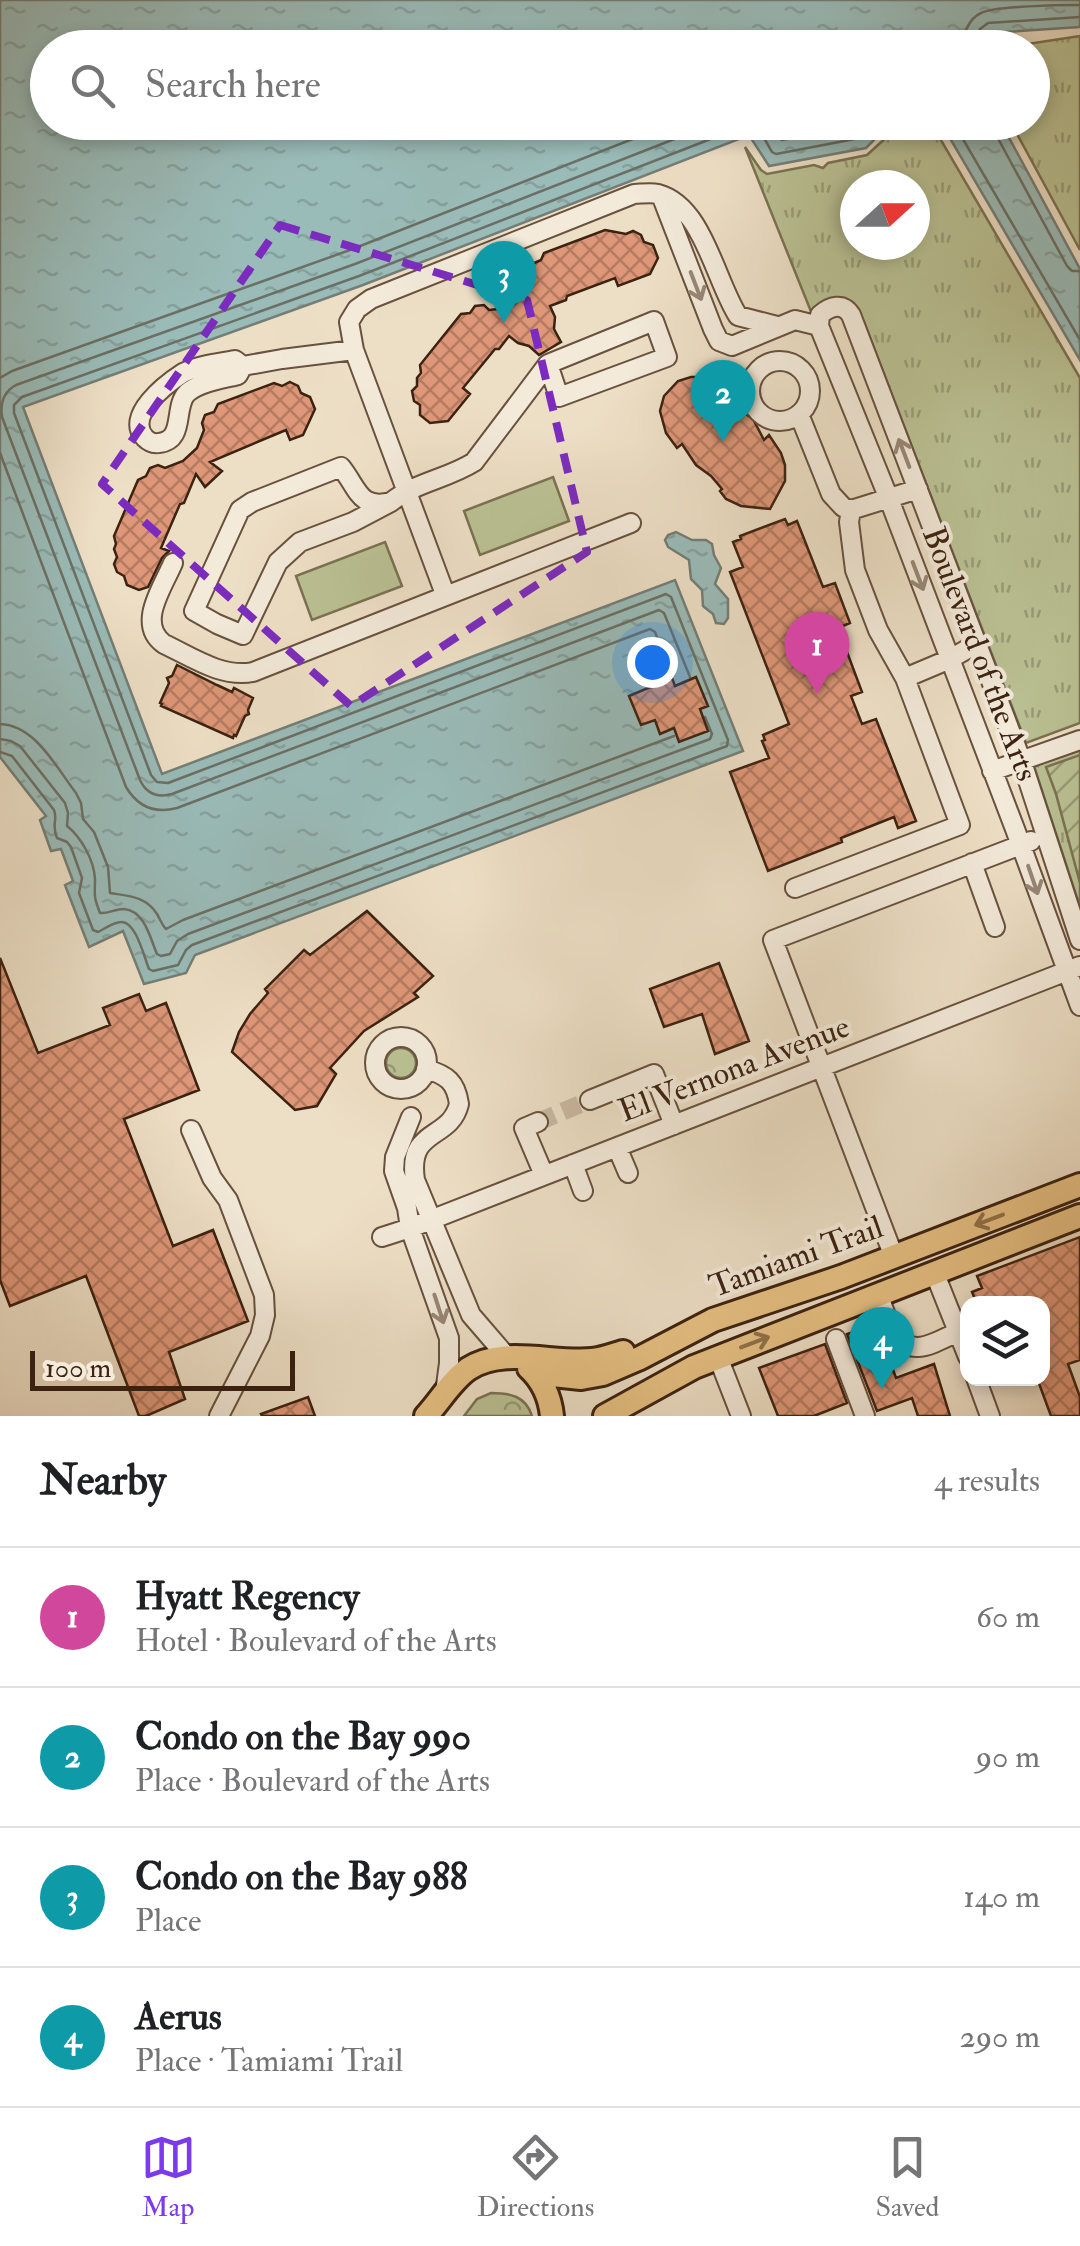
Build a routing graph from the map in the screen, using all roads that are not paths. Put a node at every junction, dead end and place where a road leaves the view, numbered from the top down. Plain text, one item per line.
1 (660, 195) junction
2 (777, 326) junction
3 (818, 326) junction
4 (354, 350) junction
5 (548, 364) junction
6 (243, 366) junction
7 (799, 414) dead end
8 (918, 489) junction
9 (398, 496) junction
10 (889, 500) junction
11 (851, 510) junction
12 (630, 522) dead end
13 (173, 563) dead end
14 (446, 594) junction
15 (978, 644) junction
16 (950, 659) junction
17 (904, 678) junction
18 (1080, 740) edge
19 (1022, 762) junction
20 (992, 771) junction
21 (1046, 836) junction
22 (1021, 844) junction
23 (972, 863) junction
24 (795, 888) dead end
25 (995, 927) dead end
26 (1080, 940) edge
27 (1073, 969) edge
28 (1080, 1006) edge
29 (821, 1068) junction
30 (426, 1069) junction
31 (399, 1089) junction
32 (590, 1100) tunnel mouth
33 (411, 1117) junction
34 (538, 1122) dead end
35 (674, 1125) junction
36 (191, 1130) dead end
37 (422, 1142) junction
38 (618, 1147) junction
39 (573, 1164) junction
40 (628, 1173) dead end
41 (544, 1176) junction
42 (1080, 1185) edge
43 (583, 1192) dead end
44 (1080, 1216) edge
45 (432, 1219) junction
46 (410, 1228) junction
47 (382, 1237) dead end
48 (894, 1257) junction
49 (935, 1274) junction
50 (879, 1296) junction
51 (713, 1320) junction
52 (958, 1332) junction
53 (960, 1337) edge
54 (836, 1340) dead end
55 (718, 1357) junction
56 (508, 1358) junction
57 (534, 1373) junction
58 (979, 1386) edge
59 (444, 1405) edge
60 (220, 1416) edge
61 (426, 1416) edge
62 (552, 1416) edge
63 (605, 1416) edge
64 (741, 1416) edge
65 (865, 1416) edge
66 (990, 1416) edge

1 - 2 street, Boulevard of the Arts
1 -> 2 street, Boulevard of the Arts
1 - 4 street
2 - 3 street, Boulevard of the Arts
8 -> 3 street, Boulevard of the Arts
3 - 10 street, Boulevard of the Arts
4 - 6 street
4 - 9 street
5 - 5 street
5 - 9 street
6 - 6 street
7 - 11 street
8 - 10 street
8 - 15 street, Boulevard of the Arts
9 - 9 street
9 - 14 street
10 - 11 street
10 -> 16 street, Boulevard of the Arts
11 - 17 street
12 - 14 street
13 - 14 street
15 - 16 street
15 - 19 street, Boulevard of the Arts
16 - 17 street
16 - 20 street, Boulevard of the Arts
17 - 24 street
18 - 19 street
19 - 20 street
19 - 21 street, Boulevard of the Arts
20 - 22 street, Boulevard of the Arts
21 - 22 street
21 - 26 street, Boulevard of the Arts
22 - 23 street
22 -> 27 street, Boulevard of the Arts
23 - 25 street
23 - 29 street
27 - 28 street, Boulevard of the Arts
27 - 29 street, El Vernona Avenue
29 - 35 street, El Vernona Avenue
29 - 48 street
30 - 31 street
30 - 31 street
30 - 37 street
31 - 33 street
32 - 35 street
33 - 37 street
33 - 46 street
34 - 41 street
35 - 38 street, El Vernona Avenue
36 - 60 street
37 - 45 street
38 - 39 street, El Vernona Avenue
38 - 40 street
39 - 41 street, El Vernona Avenue
39 - 43 street
41 - 45 street, El Vernona Avenue
42 -> 48 main road, Tamiami Trail
44 - 49 main road, Tamiami Trail
45 - 46 street, El Vernona Avenue
45 - 56 street
46 - 47 street, El Vernona Avenue
46 -> 59 street
48 - 51 main road, Tamiami Trail
49 - 50 main road, Tamiami Trail
49 - 52 street
50 - 52 street
55 -> 50 main road, Tamiami Trail
51 - 56 main road
51 - 57 main road, Tamiami Trail
52 - 53 street
54 - 65 street
55 - 63 main road, Tamiami Trail
55 - 64 street
56 - 57 main road
56 - 59 main road
57 - 62 main road
58 - 66 street
59 - 61 main road

